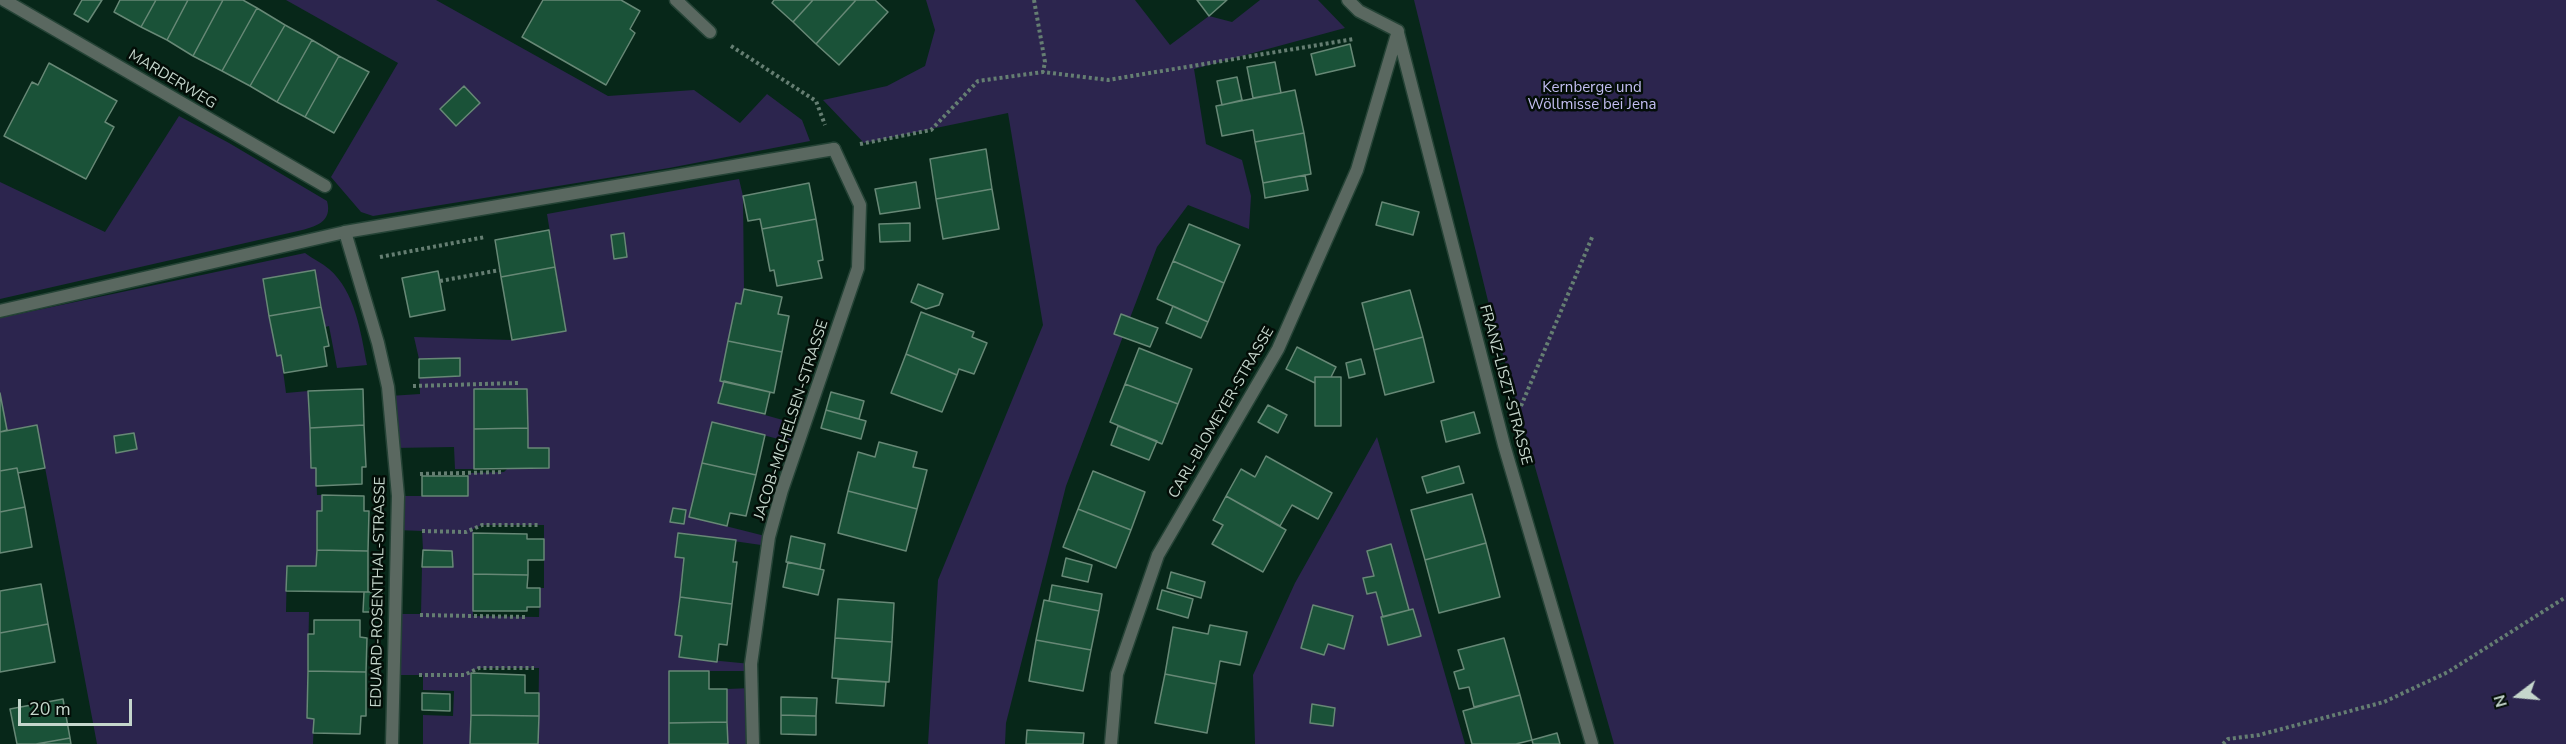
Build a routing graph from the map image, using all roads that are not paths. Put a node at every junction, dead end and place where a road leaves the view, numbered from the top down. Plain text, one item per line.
1 (4, 0) edge
2 (676, 0) edge
3 (1348, 0) edge
4 (710, 32) road end
5 (1398, 32) junction
6 (325, 186) dead end
7 (345, 232) junction
8 (0, 311) edge
9 (392, 744) edge
10 (753, 744) edge
11 (1111, 744) edge
12 (1592, 744) edge

1 - 6 street, MARDERWEG
2 - 4 street
3 - 5 street
5 - 11 street, CARL-BLOMEYER-STRASSE
5 - 12 street, FRANZ-LISZT-STRASSE
7 - 8 street
7 - 9 street, EDUARD-ROSENTHAL-STRASSE
7 - 10 street, JACOB-MICHELSEN-STRASSE

